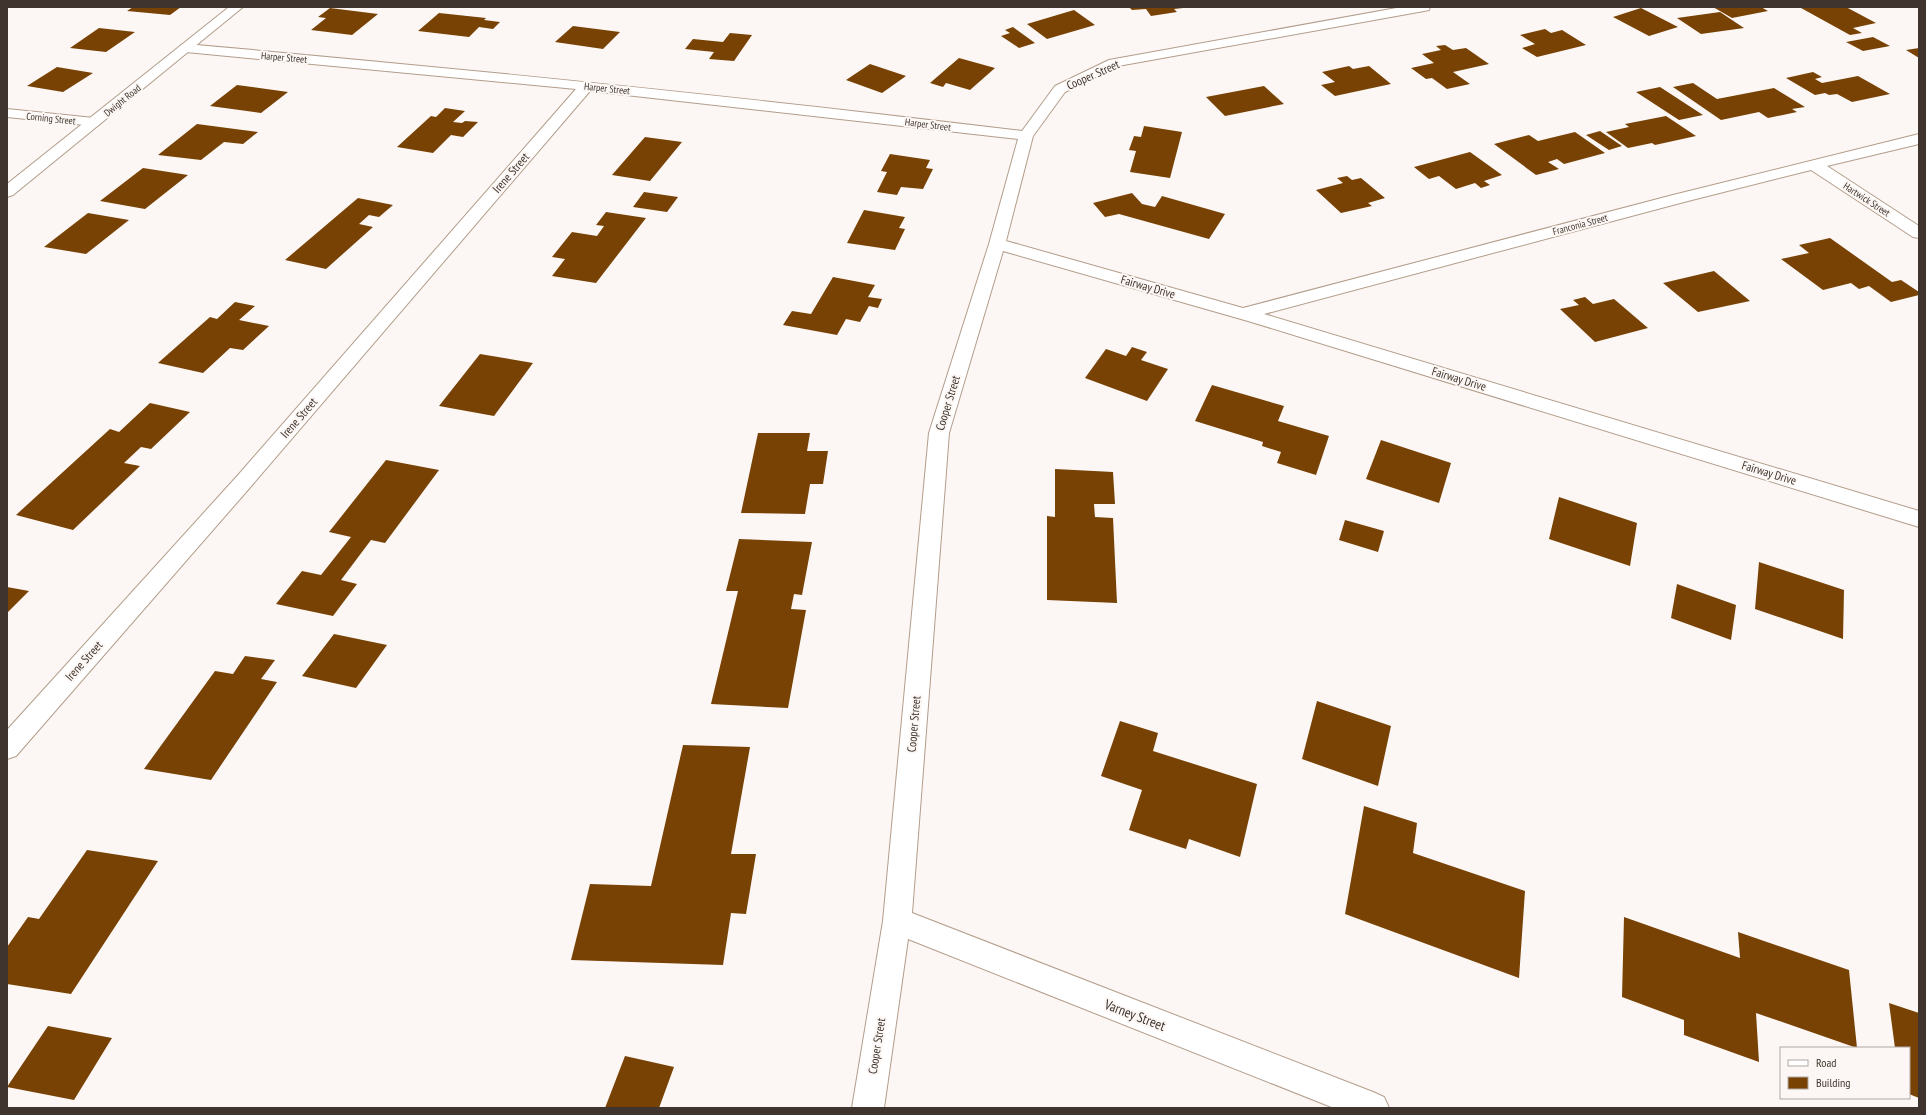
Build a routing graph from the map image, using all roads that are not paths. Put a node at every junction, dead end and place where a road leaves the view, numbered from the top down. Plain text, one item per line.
1 (237, 7) edge
2 (1424, 7) edge
3 (186, 48) junction
4 (587, 86) junction
5 (7, 113) edge
6 (94, 122) junction
7 (1026, 136) junction
8 (1919, 139) edge
9 (1814, 165) junction
10 (7, 192) edge
11 (1919, 233) edge
12 (997, 244) junction
13 (1242, 314) junction
14 (1919, 519) edge
15 (7, 748) edge
16 (897, 921) junction
17 (868, 1108) edge
18 (1373, 1108) edge

1 - 3 street, Dwight Road
2 - 7 street, Cooper Street
3 - 4 street, Harper Street
3 - 6 street, Dwight Road
4 - 7 street, Harper Street
4 - 15 street, Irene Street
5 - 6 street, Corning Street
6 - 10 street, Dwight Road
7 - 12 street, Cooper Street
8 - 9 street, Franconia Street
9 - 11 street, Hartwick Street
9 - 13 street, Franconia Street
12 - 13 street, Fairway Drive
12 - 16 street, Cooper Street
13 - 14 street, Fairway Drive
16 - 17 street, Cooper Street
16 - 18 street, Varney Street

